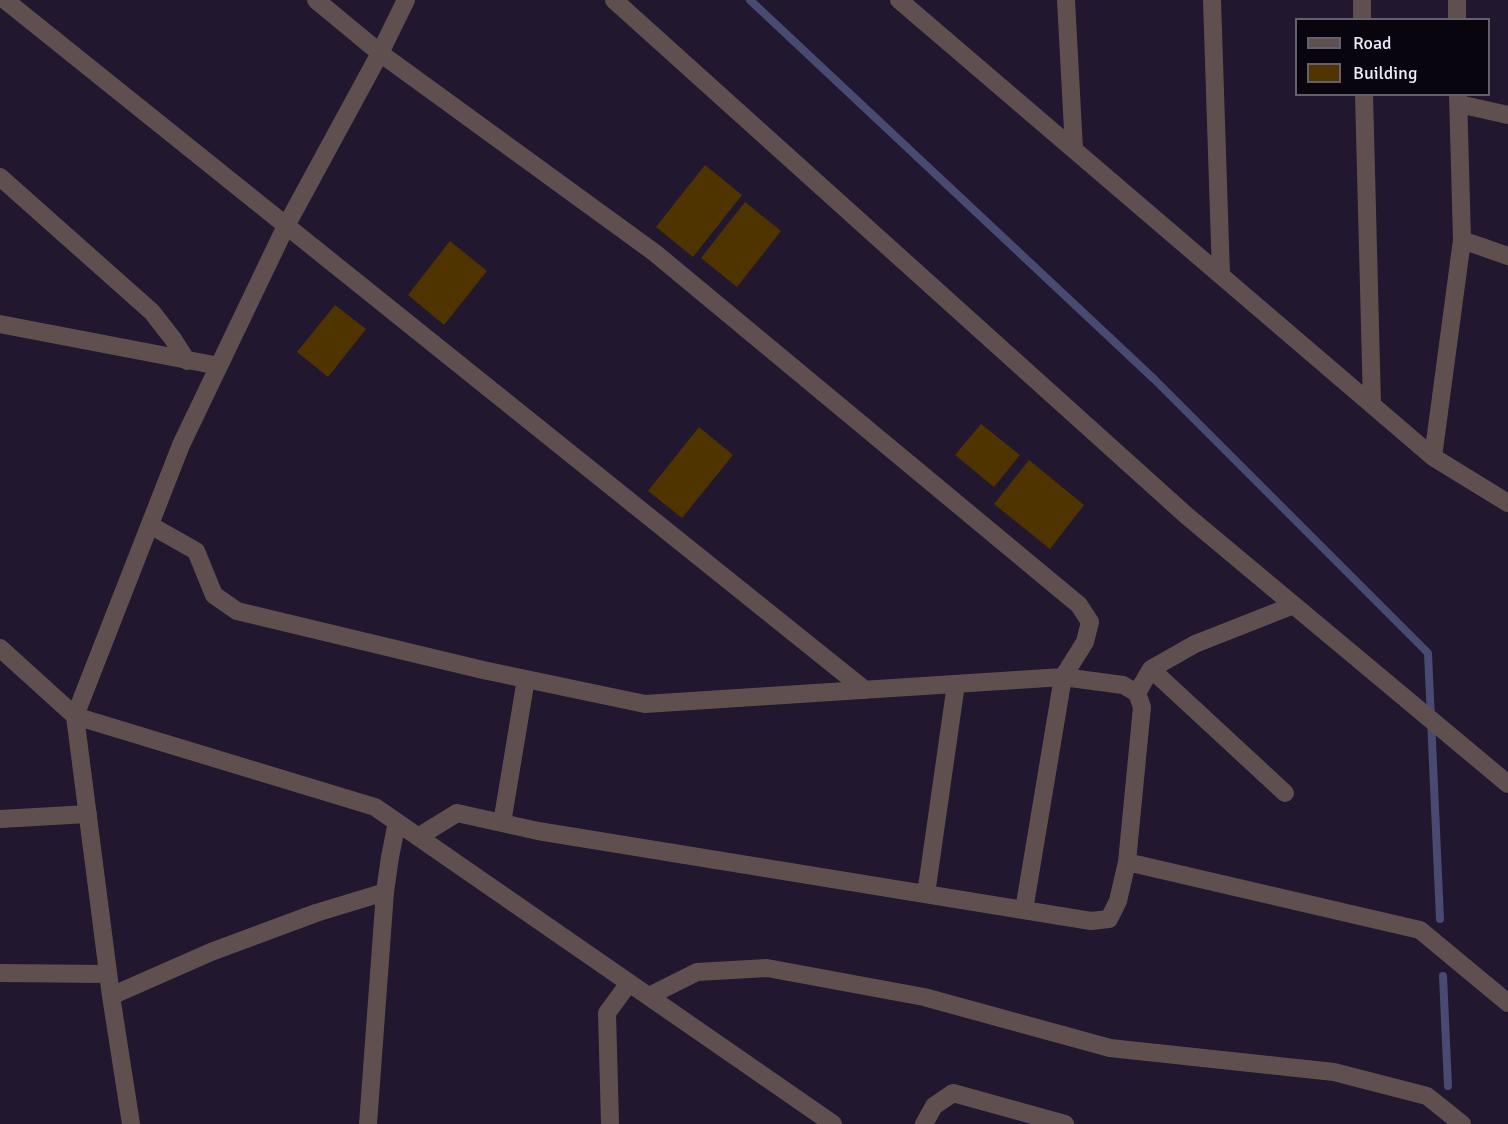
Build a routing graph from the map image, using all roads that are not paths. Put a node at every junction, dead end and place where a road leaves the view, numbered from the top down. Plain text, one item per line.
1 (4, 0) edge
2 (316, 0) edge
3 (406, 0) edge
4 (614, 0) edge
5 (898, 0) edge
6 (1066, 0) edge
7 (1212, 0) edge
8 (1362, 0) edge
9 (1457, 0) edge
10 (1362, 18) edge
11 (1457, 18) edge
12 (380, 53) junction
13 (1364, 96) edge
14 (1459, 100) edge
15 (1508, 115) edge
16 (1074, 149) junction
17 (0, 177) edge
18 (286, 226) junction
19 (1462, 240) junction
20 (1508, 256) edge
21 (1221, 275) junction
22 (0, 324) edge
23 (187, 361) junction
24 (219, 366) junction
25 (1372, 404) junction
26 (1433, 457) junction
27 (1508, 503) edge
28 (150, 525) junction
29 (1294, 605) junction
30 (0, 648) edge
31 (1151, 669) junction
32 (1063, 677) junction
33 (526, 679) junction
34 (956, 684) junction
35 (865, 690) junction
36 (1137, 693) junction
37 (75, 716) junction
38 (1508, 784) edge
39 (1285, 793) dead end
40 (88, 814) junction
41 (0, 819) edge
42 (397, 822) junction
43 (502, 823) junction
44 (418, 837) junction
45 (1127, 862) junction
46 (385, 891) junction
47 (926, 894) junction
48 (1024, 910) junction
49 (0, 973) edge
50 (108, 974) junction
51 (629, 983) junction
52 (111, 996) junction
53 (649, 996) junction
54 (1508, 1003) edge
55 (131, 1124) edge
56 (368, 1124) edge
57 (610, 1124) edge
58 (833, 1124) edge
59 (924, 1124) edge
60 (1065, 1124) edge
61 (1462, 1124) edge

1 - 18 street
2 - 12 street
3 - 12 street
4 - 29 street
5 - 16 street
6 - 16 street
7 - 21 street
8 - 10 street
9 - 11 street
12 - 18 street
12 - 32 street
13 - 25 street
14 - 15 street
14 - 19 street
16 - 21 street
17 - 23 street
18 - 24 street
18 - 35 street
19 - 20 street
19 - 26 street
21 - 25 street
22 - 23 street
23 - 24 street
24 - 28 street
25 - 26 street
26 - 27 street
28 - 33 street
28 - 37 street
29 - 31 street
29 - 38 street
30 - 37 street
31 - 36 street
31 - 39 street
32 - 34 street
32 - 36 street
32 - 48 street
33 - 35 street
33 - 43 street
34 - 35 street
34 - 47 street
36 - 45 street
37 - 40 street
37 - 42 street
40 - 41 street
40 - 50 street
42 - 44 street
42 - 46 street
43 - 44 street
43 - 47 street
44 - 51 street
45 - 48 street
45 - 54 street
46 - 52 street
46 - 56 street
47 - 48 street
49 - 50 street
50 - 52 street
51 - 53 street
51 - 57 street
52 - 55 street
53 - 58 street
53 - 61 street
59 - 60 street

